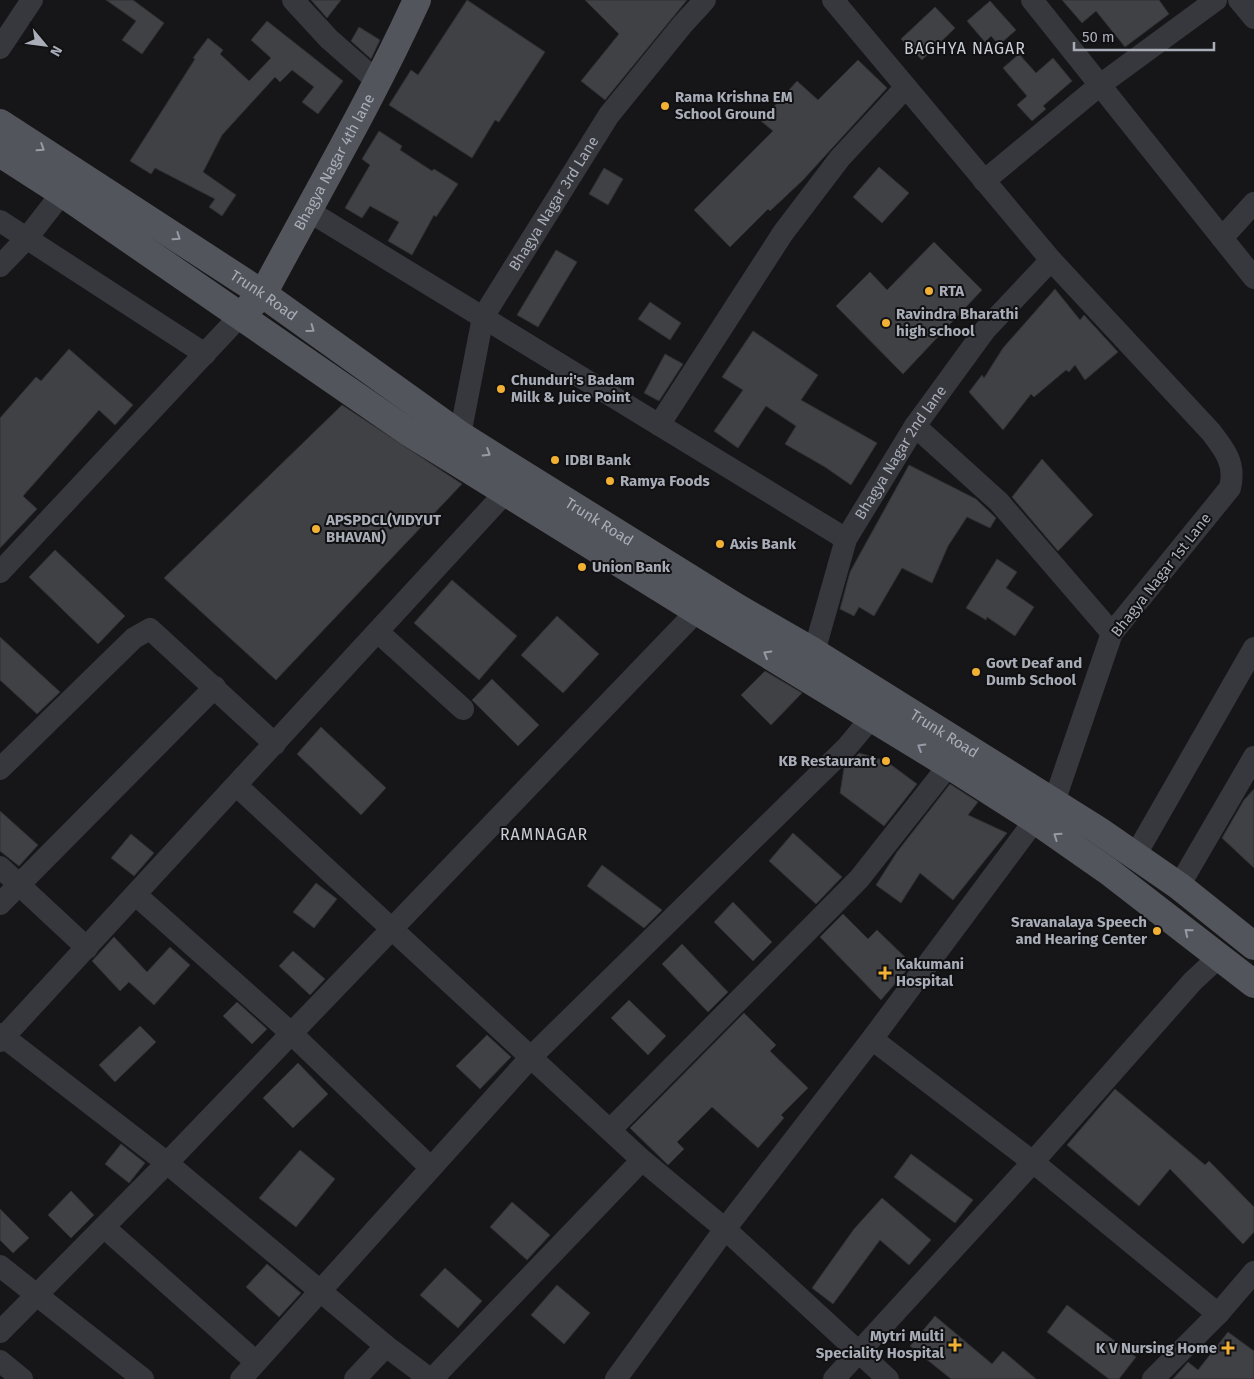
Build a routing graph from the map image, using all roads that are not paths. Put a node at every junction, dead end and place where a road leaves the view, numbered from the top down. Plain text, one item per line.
1 (32, 0) edge
2 (293, 0) edge
3 (417, 0) edge
4 (705, 0) edge
5 (833, 0) edge
6 (1032, 0) edge
7 (1216, 0) edge
8 (1239, 0) edge
9 (1254, 18) edge
10 (0, 48) edge
11 (378, 82) junction
12 (1100, 85) junction
13 (906, 87) junction
14 (0, 122) edge
15 (0, 153) edge
16 (984, 181) junction
17 (62, 193) junction
18 (1254, 203) edge
19 (308, 210) junction
20 (0, 221) edge
21 (27, 238) junction
22 (1222, 238) junction
23 (1051, 260) junction
24 (0, 266) edge
25 (1254, 278) edge
26 (263, 294) junction
27 (240, 316) junction
28 (483, 318) junction
29 (205, 354) junction
30 (659, 425) junction
31 (915, 426) junction
32 (460, 435) junction
33 (505, 493) junction
34 (846, 539) junction
35 (0, 572) edge
36 (697, 611) junction
37 (378, 632) junction
38 (1112, 633) junction
39 (1254, 648) edge
40 (807, 663) junction
41 (215, 687) junction
42 (464, 709) dead end
43 (872, 717) junction
44 (275, 744) junction
45 (1254, 756) edge
46 (949, 765) junction
47 (0, 769) edge
48 (237, 786) junction
49 (1044, 811) junction
50 (1135, 856) junction
51 (0, 867) edge
52 (19, 885) junction
53 (1179, 886) junction
54 (136, 895) junction
55 (0, 904) edge
56 (390, 929) junction
57 (1254, 946) edge
58 (86, 948) junction
59 (1219, 957) junction
60 (1254, 984) edge
61 (290, 1033) junction
62 (1, 1037) edge
63 (872, 1039) junction
64 (531, 1057) junction
65 (610, 1130) junction
66 (642, 1160) junction
67 (1033, 1162) junction
68 (166, 1163) junction
69 (431, 1168) junction
70 (104, 1227) junction
71 (725, 1229) junction
72 (0, 1266) edge
73 (1254, 1272) edge
74 (320, 1292) junction
75 (36, 1296) junction
76 (1218, 1314) junction
77 (0, 1332) edge
78 (386, 1346) junction
79 (859, 1353) junction
80 (0, 1361) edge
81 (256, 1362) junction
82 (22, 1379) edge
83 (144, 1379) edge
84 (241, 1379) edge
85 (356, 1379) edge
86 (431, 1379) edge
87 (616, 1379) edge
88 (834, 1379) edge
89 (888, 1379) edge
90 (1153, 1379) edge

1 - 10 street
2 - 11 street
3 - 11 main road, Bhagya Nagar 4th lane
4 - 28 street, Bhagya Nagar 3rd Lane
5 - 13 street
6 - 12 street
7 - 12 street
8 - 9 street
11 - 19 main road, Bhagya Nagar 4th lane
12 - 16 street
12 - 22 street
13 - 16 street
13 - 30 street
14 -> 26 main road, Trunk Road
15 - 17 main road
16 - 23 street
17 - 21 street
17 - 27 main road
18 - 22 street
19 - 26 main road, Bhagya Nagar 4th lane
19 - 28 street
20 - 21 street
21 - 24 street
21 - 29 street
22 - 25 street
23 - 31 street, Bhagya Nagar 2nd lane
23 - 38 street, Bhagya Nagar 1st Lane
26 - 27 main road, Bhagya Nagar 4th lane
26 -> 32 main road, Trunk Road
27 - 29 street
27 - 33 main road
28 - 30 street
28 - 32 street, Bhagya Nagar 3rd Lane
29 - 35 street
30 - 34 street
31 - 34 street, Bhagya Nagar 2nd lane
31 - 38 street
32 -> 40 main road, Trunk Road
33 - 36 main road
33 - 37 street
34 - 40 street, Bhagya Nagar 2nd lane
40 -> 36 main road
36 - 56 street
37 - 42 street
37 - 44 street
38 - 49 street, Bhagya Nagar 1st Lane
39 - 50 street
40 - 43 main road
40 - 49 main road, Trunk Road
41 - 44 street
41 - 47 street
41 - 52 street
46 -> 43 main road
43 - 64 street
44 - 48 street
45 - 53 street
46 - 49 main road
46 - 65 street
48 - 54 street
48 - 56 street
49 - 50 main road, Trunk Road
59 -> 49 main road
49 - 63 street, Bhagya Nagar 1st Lane
50 - 53 main road, Trunk Road
51 - 52 street
52 - 55 street
52 - 58 street
53 - 57 main road, Trunk Road
54 - 58 street
54 - 61 street
56 - 61 street
56 - 64 street
58 - 62 street
59 - 60 main road
59 - 67 street
61 - 68 street
61 - 69 street
62 - 68 street
63 - 67 street
63 - 71 street, Bhagya Nagar 1st Lane
64 - 65 street
64 - 69 street
65 - 66 street
66 - 71 street
66 - 86 street
67 - 76 street
67 - 79 street
68 - 70 street
68 - 74 street
69 - 74 street
70 - 75 street
70 - 81 street
71 - 79 street
71 - 87 street, Bhagya Nagar 1st Lane
72 - 75 street
73 - 76 street
74 - 78 street
74 - 81 street
75 - 77 street
75 - 83 street
76 - 90 street
78 - 85 street
78 - 86 street
79 - 88 street
79 - 89 street
80 - 82 street
81 - 84 street

